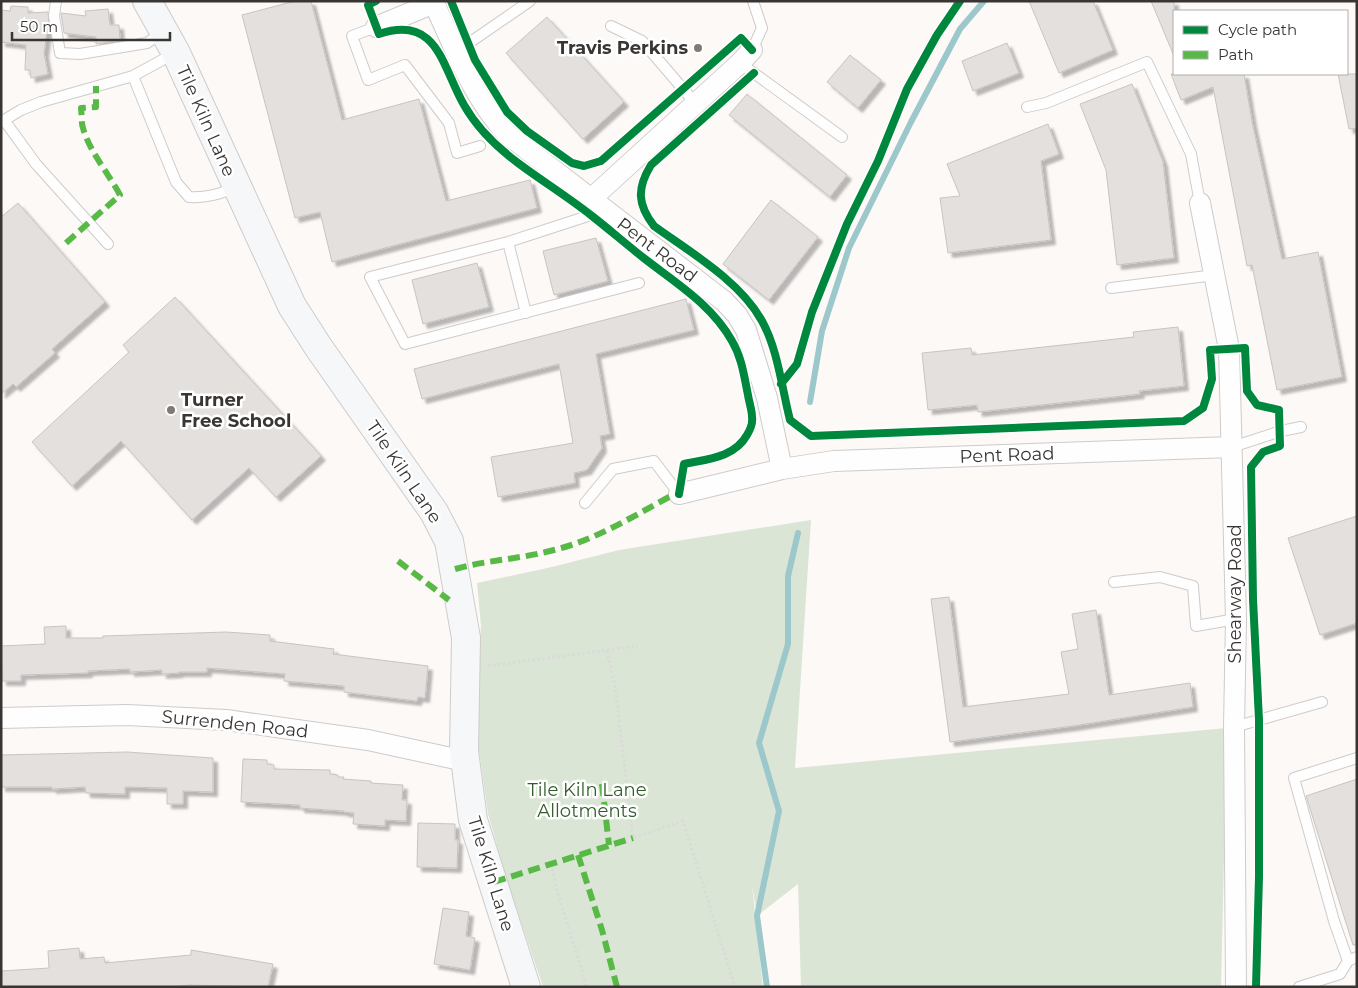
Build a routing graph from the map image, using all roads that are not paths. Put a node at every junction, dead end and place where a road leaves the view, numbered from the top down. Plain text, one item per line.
1 (56, 1) edge
2 (147, 1) edge
3 (530, 1) edge
4 (753, 1) edge
5 (434, 2) edge
6 (612, 26) dead end
7 (376, 27) joint
8 (170, 42) junction
9 (456, 52) junction
10 (746, 57) junction
11 (133, 76) junction
12 (696, 104) junction
13 (1026, 107) dead end
14 (2, 121) edge
15 (842, 137) dead end
16 (480, 146) dead end
17 (236, 187) junction
18 (595, 202) junction
19 (1200, 203) joint
20 (508, 242) junction
21 (108, 244) dead end
22 (1215, 275) junction
23 (640, 283) dead end
24 (1111, 288) dead end
25 (526, 313) junction
26 (1301, 427) dead end
27 (1232, 447) junction
28 (782, 469) junction
29 (679, 494) joint
30 (585, 502) dead end
31 (1114, 582) dead end
32 (1236, 619) junction
33 (1322, 702) dead end
34 (1, 718) edge
35 (1234, 727) junction
36 (1357, 758) edge
37 (465, 761) junction
38 (1352, 959) edge
39 (526, 987) edge
40 (1236, 987) edge
41 (1298, 987) edge

1 - 8 lane
2 - 8 street, Tile Kiln Lane
3 - 9 lane
4 - 10 lane
5 - 7 street, Pent Road
5 - 9 street, Pent Road
6 - 12 lane
7 - 16 lane
8 - 11 lane
8 - 17 street, Tile Kiln Lane
9 - 18 street, Pent Road
10 - 12 street
10 - 15 lane
11 - 14 lane
11 - 17 lane
12 - 18 street
13 - 19 lane
14 - 21 lane
17 - 37 street, Tile Kiln Lane
18 - 20 lane
18 - 28 street, Pent Road
19 - 22 street, Shearway Road
20 - 25 lane
20 - 25 lane
22 - 24 lane
22 - 27 street, Shearway Road
23 - 25 lane
26 - 27 lane
27 - 28 street, Pent Road
27 - 32 street, Shearway Road
28 - 29 street, Pent Road
29 - 30 lane
31 - 32 lane
32 - 35 street, Shearway Road
33 - 35 lane
34 - 37 street, Surrenden Road
35 - 40 street, Shearway Road
36 - 38 lane
37 - 39 street, Tile Kiln Lane
38 - 41 lane

